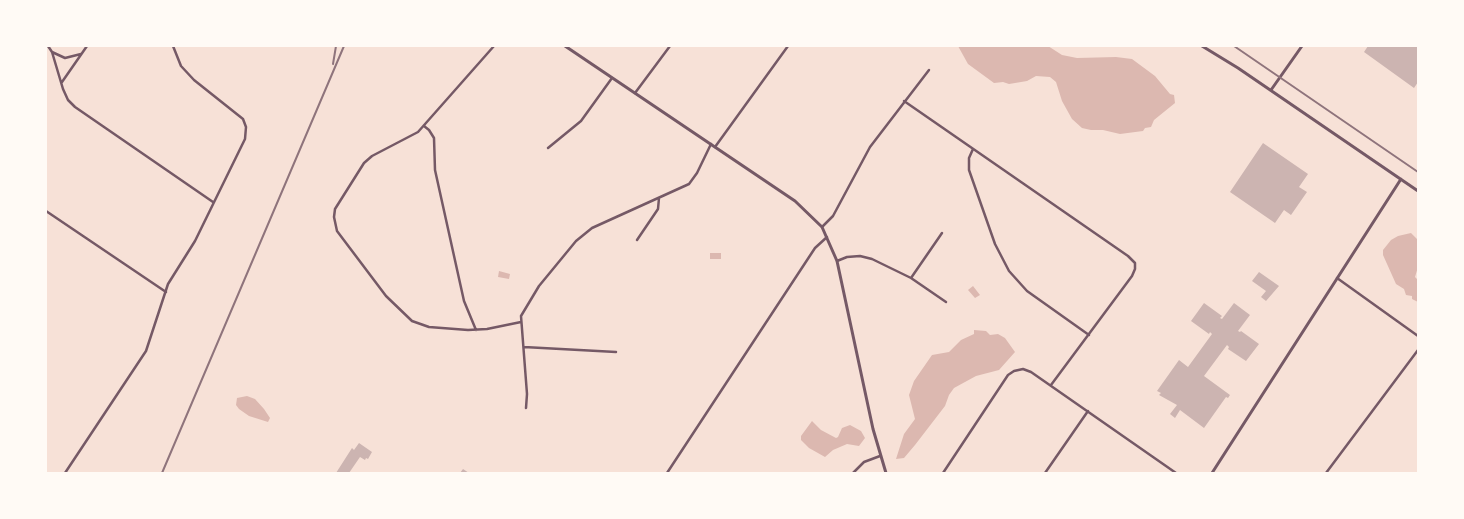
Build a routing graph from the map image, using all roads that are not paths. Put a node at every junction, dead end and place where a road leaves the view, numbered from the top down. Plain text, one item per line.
1 (48, 46) edge
2 (87, 46) edge
3 (172, 46) edge
4 (494, 46) edge
5 (565, 46) edge
6 (670, 46) edge
7 (788, 46) edge
8 (1202, 46) edge
9 (1302, 46) edge
10 (52, 52) junction
11 (81, 54) junction
12 (929, 70) dead end
13 (612, 78) junction
14 (62, 83) junction
15 (1270, 90) junction
16 (635, 93) junction
17 (904, 101) junction
18 (424, 126) junction
19 (711, 144) junction
20 (715, 147) junction
21 (548, 148) dead end
22 (973, 149) junction
23 (1401, 179) junction
24 (1418, 190) edge
25 (659, 198) junction
26 (214, 202) junction
27 (46, 211) edge
28 (822, 227) junction
29 (942, 233) dead end
30 (828, 237) junction
31 (637, 240) dead end
32 (837, 261) junction
33 (911, 278) junction
34 (1337, 278) junction
35 (166, 292) junction
36 (946, 302) dead end
37 (521, 322) junction
38 (476, 330) junction
39 (1089, 335) junction
40 (1418, 336) edge
41 (524, 347) junction
42 (1418, 350) edge
43 (616, 352) dead end
44 (1051, 386) junction
45 (526, 408) dead end
46 (1088, 411) junction
47 (880, 456) junction
48 (65, 473) edge
49 (666, 473) edge
50 (853, 473) edge
51 (886, 473) edge
52 (943, 473) edge
53 (1045, 473) edge
54 (1176, 473) edge
55 (1212, 473) edge
56 (1326, 473) edge

1 - 10 street
2 - 11 street
3 - 26 street
4 - 18 street
5 - 13 street
6 - 16 street
7 - 20 street
8 - 15 street
9 - 15 street
10 - 11 street
10 - 14 street
11 - 14 street
12 - 17 street
13 - 16 street
13 - 21 street
14 - 26 street
15 - 23 street
16 - 19 street
17 - 22 street
17 - 28 street
18 - 38 street
18 - 38 street
19 - 20 street
19 - 25 street
20 - 28 street
22 - 39 street
22 - 39 street
23 - 24 street
23 - 34 street
25 - 31 street
25 - 37 street
26 - 35 street
27 - 35 street
28 - 30 street
29 - 33 street
30 - 32 street
30 - 49 street
32 - 33 street
32 - 47 street
33 - 36 street
34 - 40 street
34 - 55 street
35 - 48 street
37 - 38 street
37 - 41 street
39 - 44 street
41 - 43 street
41 - 45 street
42 - 56 street
44 - 46 street
44 - 52 street
46 - 53 street
46 - 54 street
47 - 50 street
47 - 51 street

